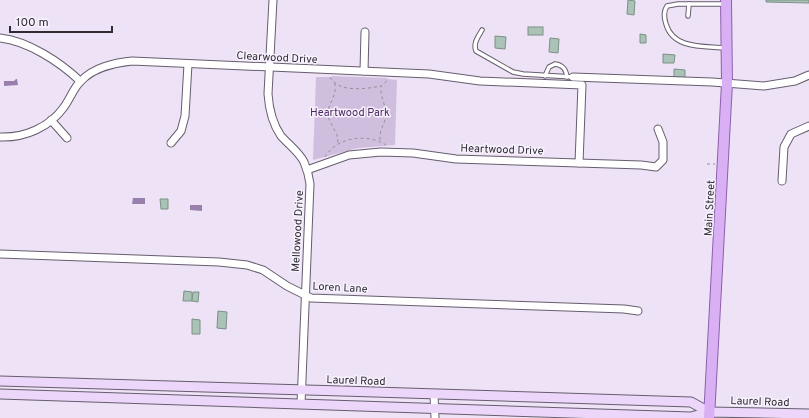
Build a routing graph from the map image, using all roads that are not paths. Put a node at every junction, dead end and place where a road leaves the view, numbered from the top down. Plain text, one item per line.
1 (273, 0) edge
2 (726, 2) edge
3 (689, 4) junction
4 (688, 16) dead end
5 (482, 30) dead end
6 (365, 32) dead end
7 (0, 38) edge
8 (728, 49) junction
9 (188, 64) junction
10 (270, 67) junction
11 (364, 71) junction
12 (809, 75) edge
13 (546, 76) junction
14 (570, 77) junction
15 (80, 81) junction
16 (727, 83) junction
17 (51, 120) junction
18 (809, 126) edge
19 (658, 129) dead end
20 (0, 137) edge
21 (67, 138) dead end
22 (171, 143) dead end
23 (579, 163) junction
24 (307, 170) junction
25 (782, 182) dead end
26 (0, 254) edge
27 (305, 296) junction
28 (638, 311) dead end
29 (0, 381) edge
30 (182, 385) junction
31 (301, 390) junction
32 (0, 394) edge
33 (434, 395) junction
34 (152, 399) junction
35 (301, 404) junction
36 (434, 408) junction
37 (809, 414) edge
38 (709, 415) edge
39 (435, 418) edge

1 - 10 street, Mellowood Drive
2 - 3 lane
2 - 8 main road, Main Street
3 - 4 lane
3 - 8 lane
5 - 13 lane
6 - 11 street
7 - 15 street
8 - 16 main road, Main Street
9 - 10 street, Clearwood Drive
9 - 15 street, Clearwood Drive
9 - 22 street
10 - 11 street, Clearwood Drive
10 - 24 street, Mellowood Drive
11 - 23 street, Clearwood Drive
12 - 16 street
13 - 14 lane
13 - 14 lane
14 - 16 street
15 - 17 street, Clearwood Drive
16 - 38 main road, Main Street
17 - 20 street, Clearwood Drive
17 - 21 street
18 - 25 street
19 - 23 street, Heartwood Drive
23 - 24 street, Heartwood Drive
24 - 27 street, Mellowood Drive
26 - 27 street, Loren Lane
27 - 28 street, Loren Lane
27 - 31 street, Mellowood Drive
29 - 30 main road, Laurel Road
30 - 31 main road, Laurel Road
30 - 34 main road
31 - 33 main road, Laurel Road
31 - 35 street, Mellowood Drive
32 - 34 main road, Laurel Road
33 - 36 street
33 - 38 main road, Laurel Road
34 - 35 main road, Laurel Road
35 - 36 main road, Laurel Road
36 - 38 main road, Laurel Road
36 - 39 street
37 - 38 main road, Laurel Road

